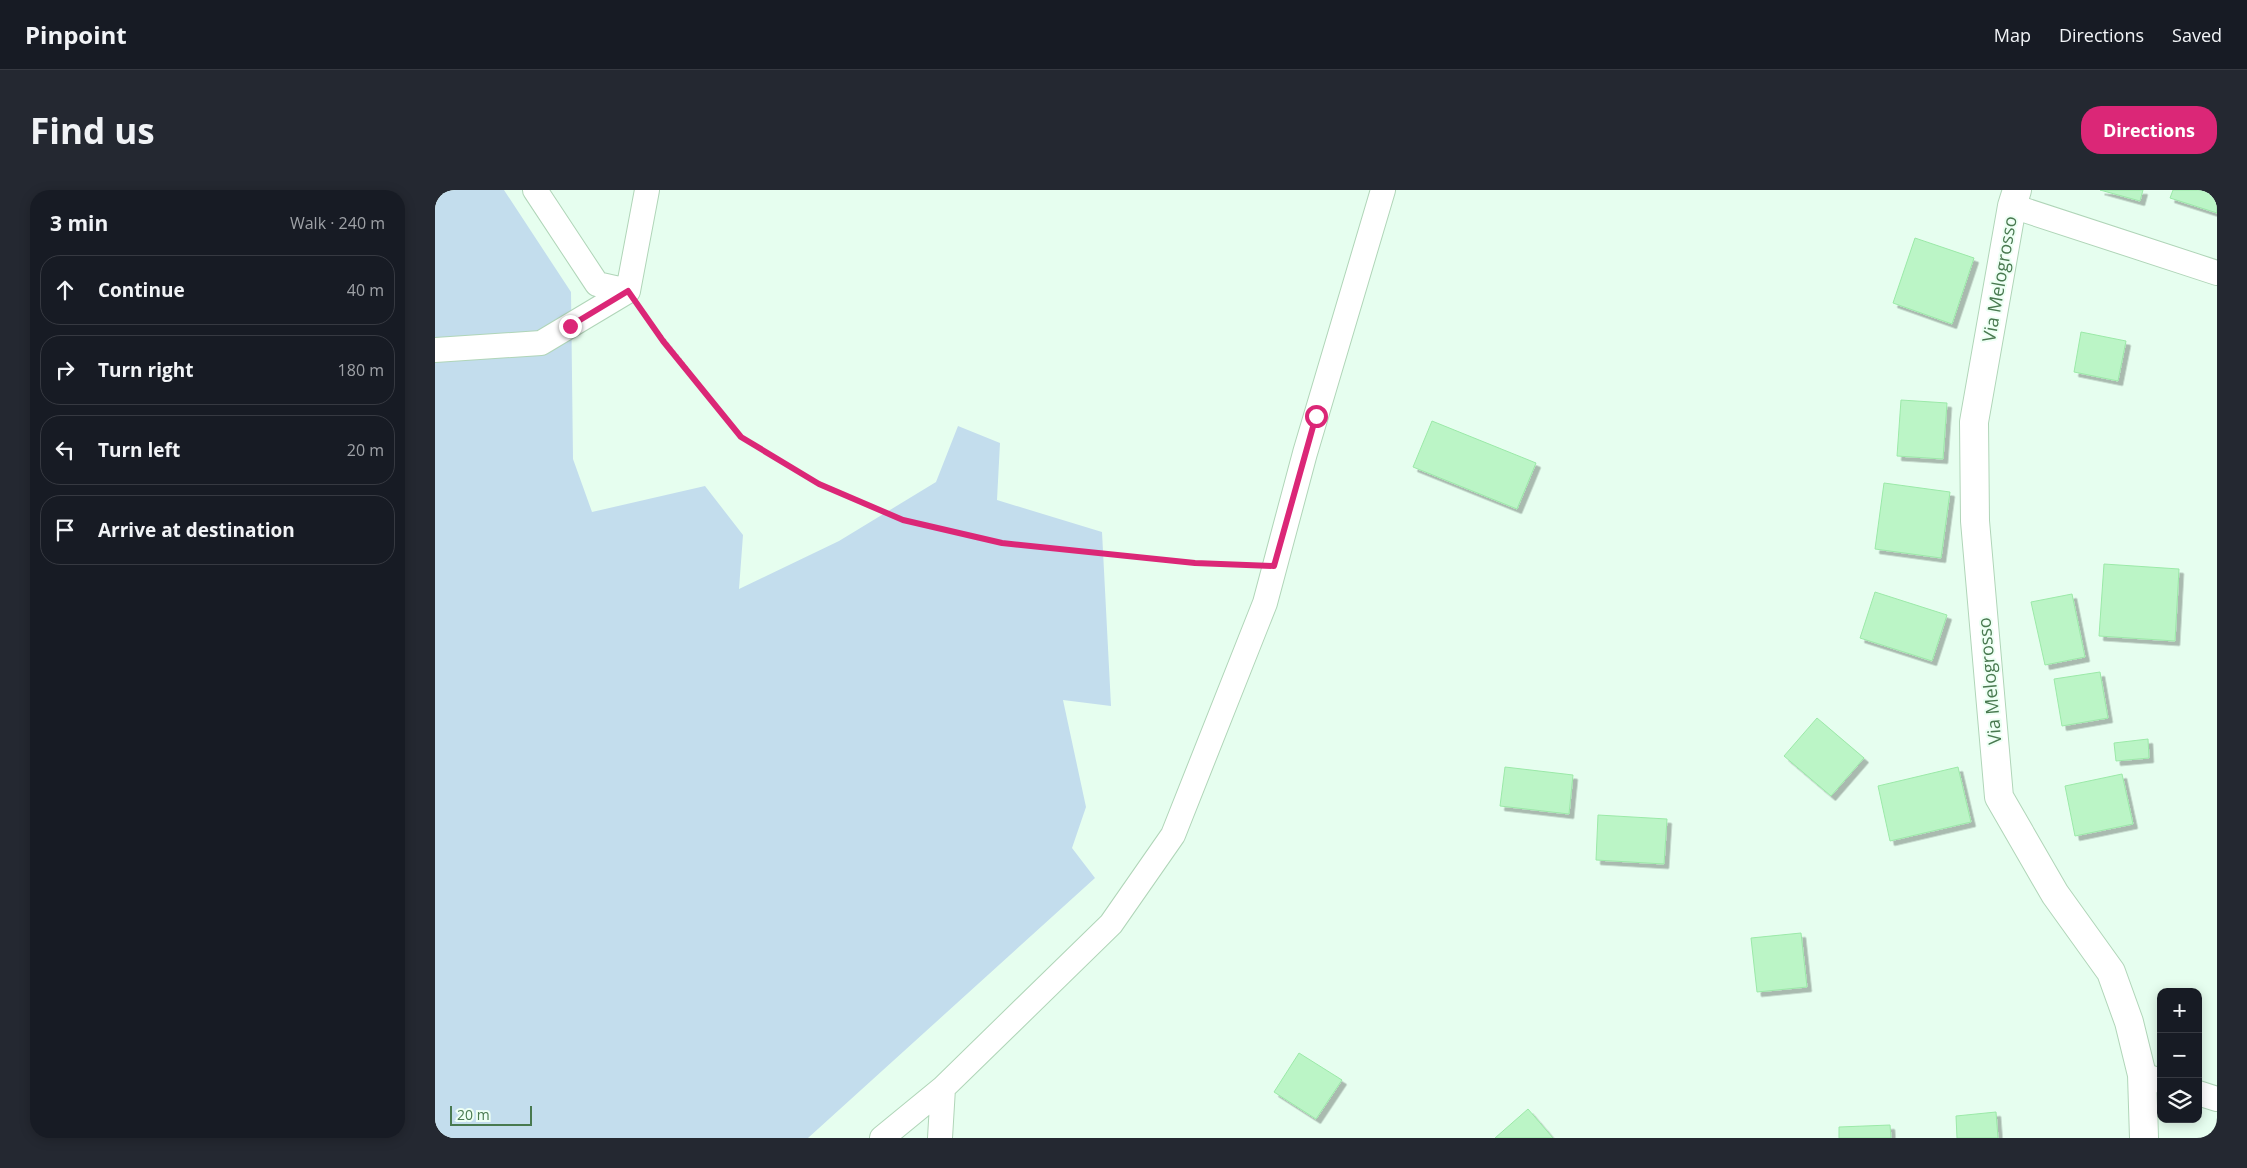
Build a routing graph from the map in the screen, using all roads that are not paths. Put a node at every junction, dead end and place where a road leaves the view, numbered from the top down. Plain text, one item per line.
1 (535, 190) edge
2 (647, 190) edge
3 (1383, 190) edge
4 (2015, 198) edge
5 (2217, 273) edge
6 (628, 291) junction
7 (435, 350) edge
8 (2151, 1078) edge
9 (943, 1088) junction
10 (2202, 1094) edge
11 (2217, 1098) edge
12 (882, 1138) edge
13 (940, 1138) edge
14 (2144, 1138) edge

1 - 6 street
2 - 6 street
3 - 9 street
4 - 5 street
4 - 8 street, Via Melogrosso
6 - 7 street
8 - 14 street, Via Melogrosso
9 - 12 street
9 - 13 street
10 - 11 street

